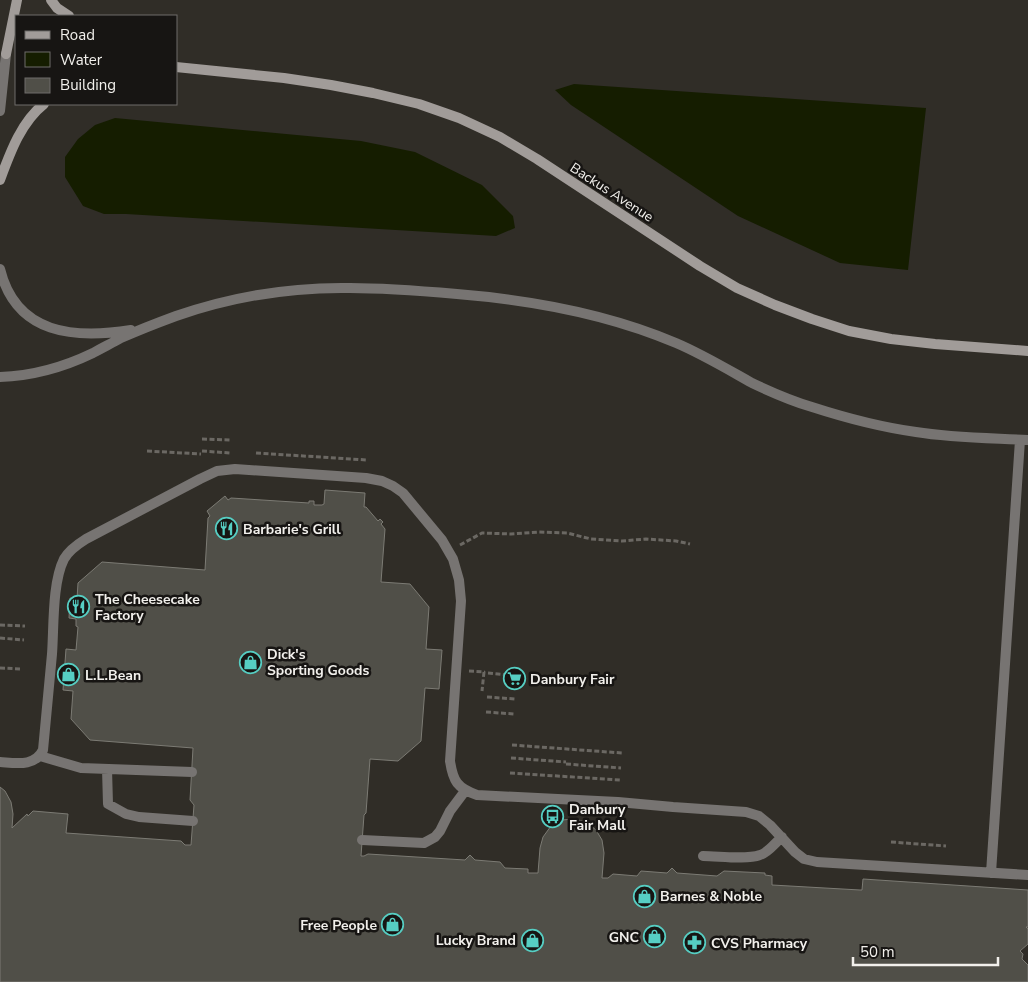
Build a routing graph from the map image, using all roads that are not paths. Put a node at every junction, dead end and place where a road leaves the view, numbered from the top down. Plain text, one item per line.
1 (17, 0) edge
2 (51, 0) edge
3 (68, 15) edge
4 (7, 54) edge
5 (178, 67) edge
6 (43, 105) edge
7 (0, 111) edge
8 (0, 180) edge
9 (0, 269) edge
10 (147, 327) junction
11 (1028, 351) edge
12 (0, 377) edge
13 (1024, 440) edge
14 (40, 756) junction
15 (0, 762) edge
16 (106, 769) junction
17 (192, 772) dead end
18 (465, 791) junction
19 (193, 821) dead end
20 (782, 838) junction
21 (362, 840) dead end
22 (703, 856) dead end
23 (991, 873) junction
24 (1028, 875) edge

1 - 4 main road
2 - 3 main road
4 - 7 lane
5 - 11 main road, Backus Avenue
6 - 8 main road
9 - 10 lane
10 - 12 lane
10 - 13 lane
13 - 23 lane
14 - 15 lane
14 - 16 lane
14 - 18 lane
16 - 17 lane
16 - 19 lane
18 - 20 lane
18 - 21 lane
20 - 22 lane
20 - 23 lane
23 - 24 lane

